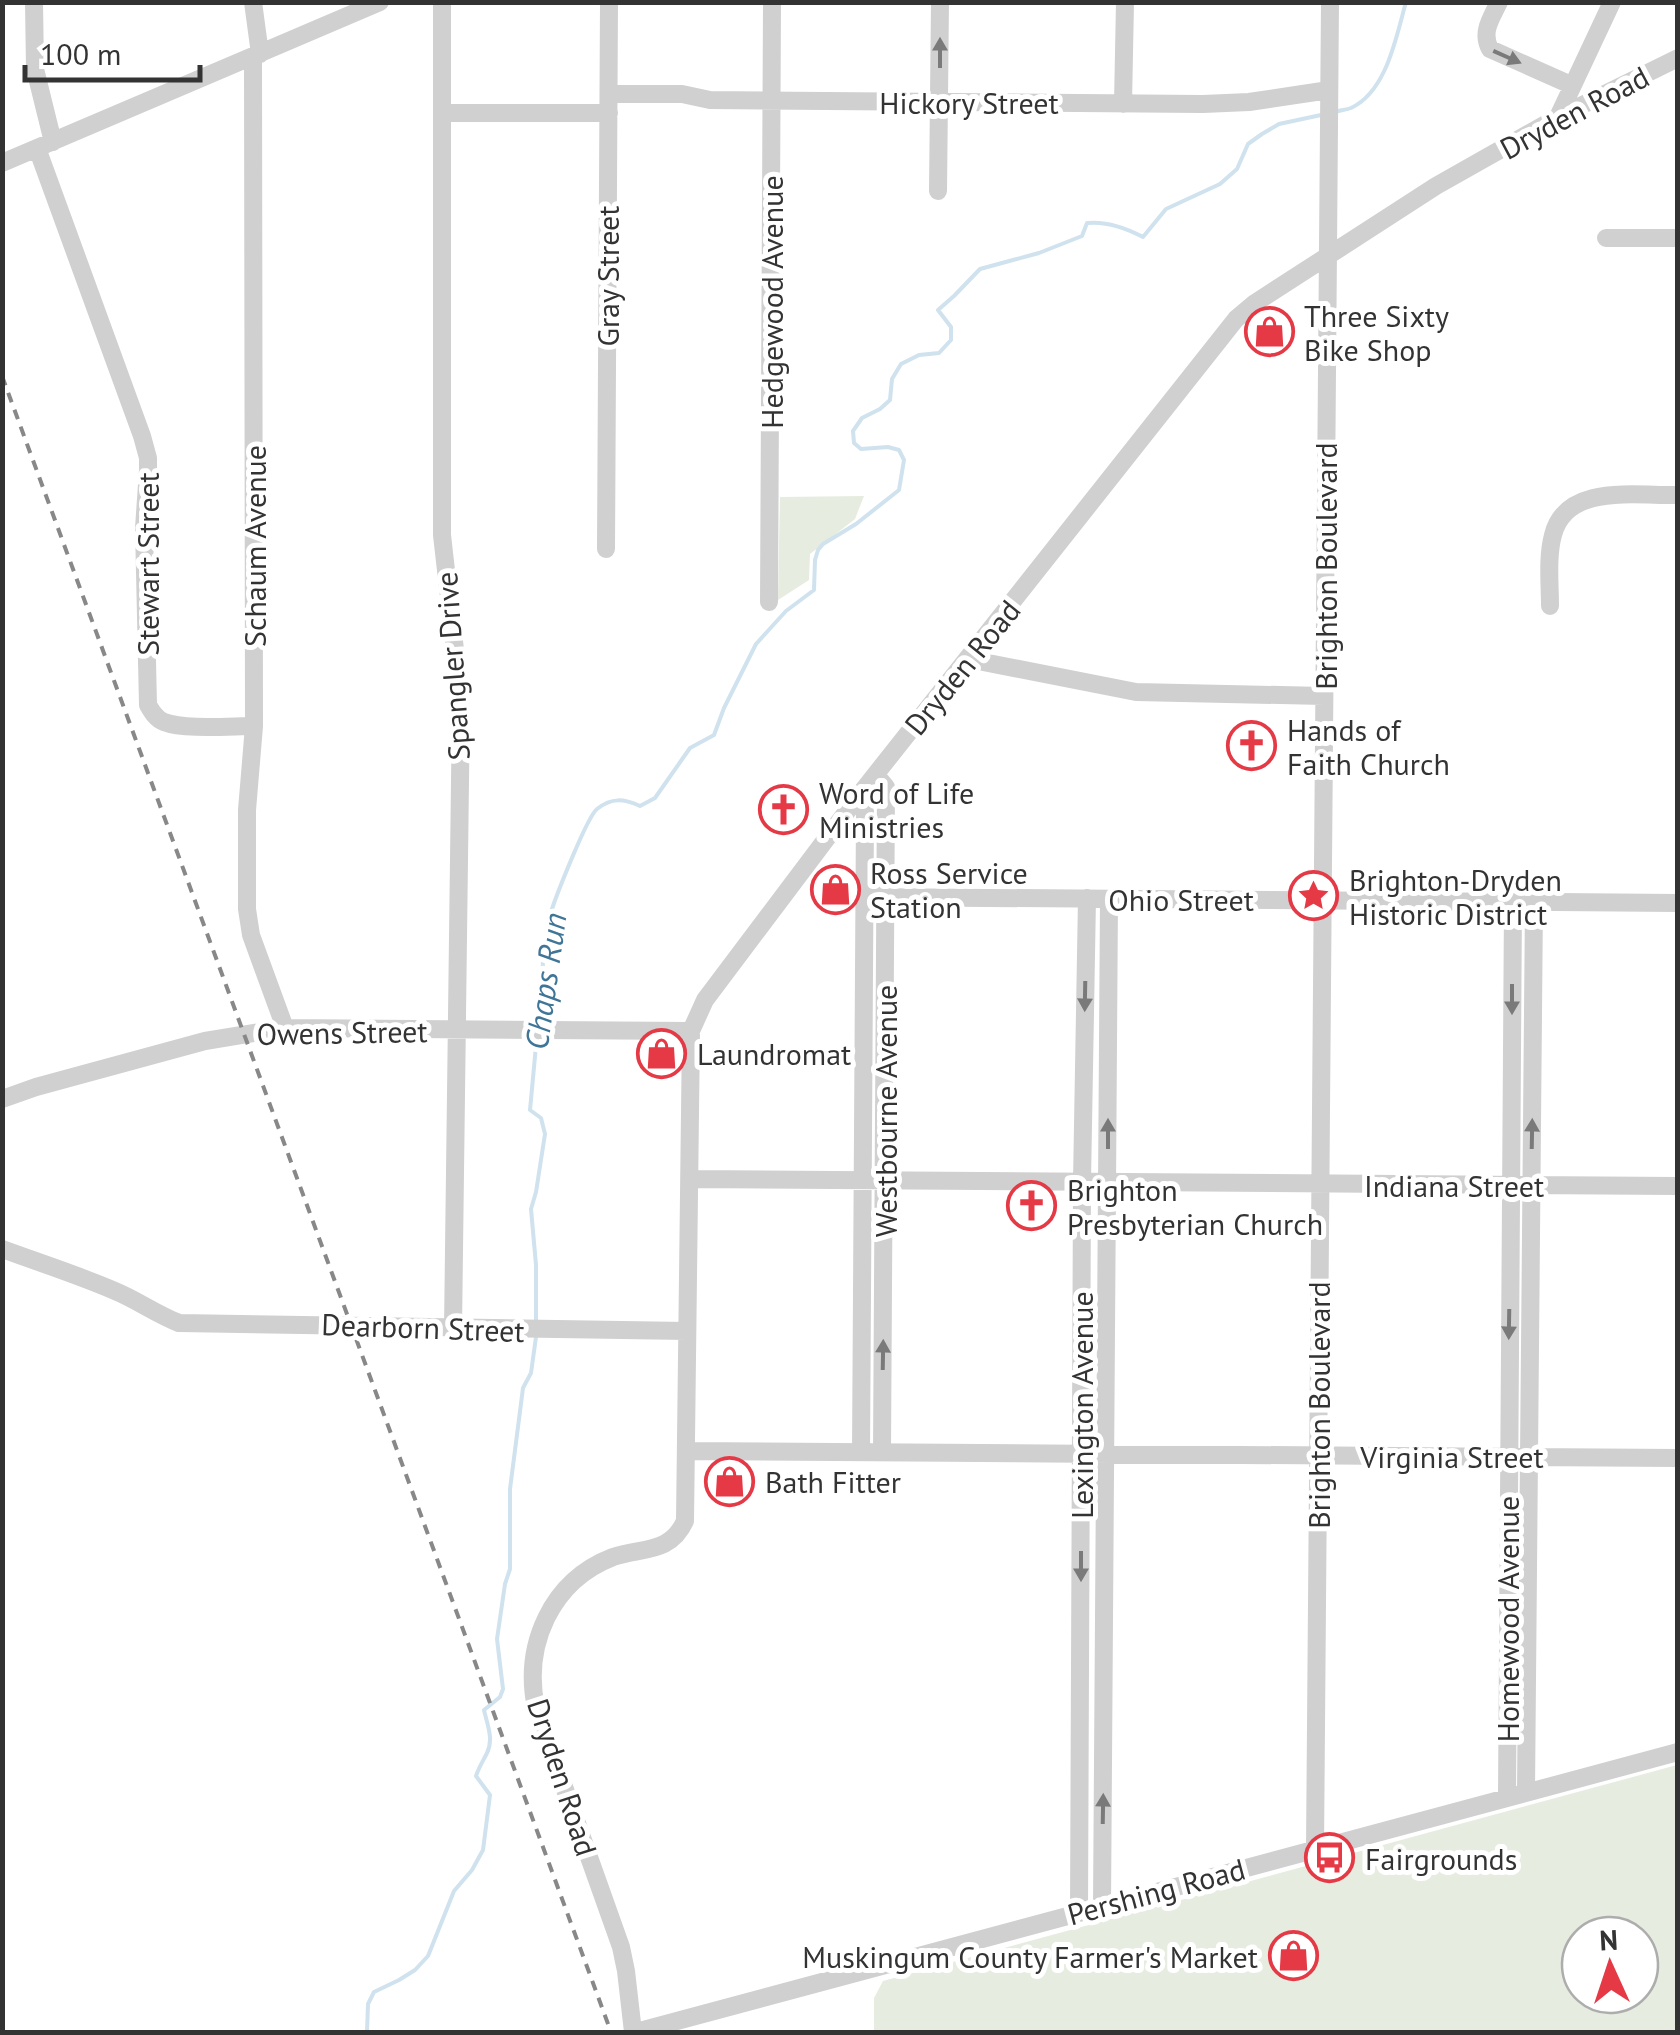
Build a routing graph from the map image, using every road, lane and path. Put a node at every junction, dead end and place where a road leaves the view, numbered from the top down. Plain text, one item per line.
1 (34, 2) edge
2 (253, 2) edge
3 (380, 2) edge
4 (442, 2) edge
5 (609, 2) edge
6 (772, 2) edge
7 (940, 2) edge
8 (1125, 2) edge
9 (1330, 2) edge
10 (1499, 2) edge
11 (1612, 2) edge
12 (256, 56) junction
13 (1678, 58) edge
14 (1571, 85) junction
15 (610, 94) junction
16 (1330, 96) junction
17 (772, 100) junction
18 (940, 102) junction
19 (1123, 104) junction
20 (442, 112) junction
21 (608, 114) junction
22 (1558, 117) junction
23 (45, 145) junction
24 (2, 163) edge
25 (938, 191) dead end
26 (1606, 238) dead end
27 (1678, 238) edge
28 (1328, 256) junction
29 (1678, 495) edge
30 (606, 549) dead end
31 (769, 602) dead end
32 (1550, 606) dead end
33 (968, 659) junction
34 (1324, 696) junction
35 (254, 726) junction
36 (876, 775) junction
37 (860, 794) junction
38 (865, 898) junction
39 (887, 898) junction
40 (1087, 898) junction
41 (1109, 899) junction
42 (1322, 900) junction
43 (1513, 902) junction
44 (1534, 902) junction
45 (1678, 904) edge
46 (285, 1028) junction
47 (456, 1030) junction
48 (692, 1031) junction
49 (2, 1099) edge
50 (690, 1179) junction
51 (862, 1180) junction
52 (885, 1180) junction
53 (1082, 1182) junction
54 (1108, 1182) junction
55 (1320, 1184) junction
56 (1510, 1185) junction
57 (1531, 1185) junction
58 (1678, 1186) edge
59 (2, 1249) edge
60 (453, 1329) junction
61 (686, 1331) junction
62 (686, 1450) junction
63 (861, 1452) junction
64 (882, 1452) junction
65 (1082, 1454) junction
66 (1106, 1455) junction
67 (1317, 1456) junction
68 (1508, 1456) junction
69 (1530, 1456) junction
70 (1678, 1458) edge
71 (1678, 1752) edge
72 (1526, 1791) junction
73 (1507, 1797) junction
74 (1316, 1848) junction
75 (1102, 1906) junction
76 (1079, 1912) junction
77 (634, 2032) edge

1 - 23 street, Stewart Street
2 - 12 street, Schaum Avenue
3 - 12 street
4 - 20 street, Spangler Drive
5 - 15 street, Gray Street
6 - 17 street, Hedgewood Avenue
18 -> 7 street
8 - 19 street
9 - 16 street, Brighton Boulevard
10 -> 14 street
11 - 14 street
12 - 23 street
12 - 35 street, Schaum Avenue
13 - 22 street, Dryden Road
14 - 22 street
15 - 17 street, Hickory Street
15 - 21 street, Gray Street
16 - 19 street, Hickory Street
16 - 28 street, Brighton Boulevard
17 - 18 street, Hickory Street
17 - 31 street, Hedgewood Avenue
18 - 19 street, Hickory Street
18 - 25 street
20 - 21 street
20 - 47 street, Spangler Drive
21 - 30 street, Gray Street
22 - 28 street, Dryden Road
23 - 24 street
23 - 35 street, Stewart Street
26 - 27 street
28 - 33 street, Dryden Road
28 - 34 street, Brighton Boulevard
29 - 32 street
33 - 34 street
33 - 36 street, Dryden Road
34 - 42 street, Brighton Boulevard
35 - 46 street, Schaum Avenue
36 - 37 street, Dryden Road
36 - 39 street, Westbourne Avenue
37 - 38 street, Westbourne Avenue
37 - 48 street, Dryden Road
38 - 39 street, Ohio Street
38 - 51 street, Westbourne Avenue
39 - 40 street, Ohio Street
39 - 52 street, Westbourne Avenue
40 - 41 street, Ohio Street
40 -> 53 street, Lexington Avenue
41 - 42 street, Ohio Street
54 -> 41 street, Lexington Avenue
42 - 43 street, Ohio Street
42 - 55 street, Brighton Boulevard
43 - 44 street, Ohio Street
43 -> 56 street, Homewood Avenue
44 - 45 street, Ohio Street
57 -> 44 street, Homewood Avenue
46 - 47 street, Owens Street
46 - 49 street, Owens Street
47 - 48 street, Owens Street
47 - 60 street, Spangler Drive
48 - 50 street, Dryden Road
50 - 51 street, Indiana Street
50 - 61 street, Dryden Road
51 - 52 street, Indiana Street
51 - 63 street, Westbourne Avenue
52 - 53 street, Indiana Street
64 -> 52 street, Westbourne Avenue
53 - 54 street, Indiana Street
53 - 65 street, Lexington Avenue
54 - 55 street, Indiana Street
54 - 66 street, Lexington Avenue
55 - 56 street, Indiana Street
55 - 67 street, Brighton Boulevard
56 - 57 street, Indiana Street
56 -> 68 street, Homewood Avenue
57 - 58 street, Indiana Street
57 - 69 street, Homewood Avenue
59 - 60 street, Dearborn Street
60 - 61 street, Dearborn Street
61 - 62 street, Dryden Road
62 - 63 street, Virginia Street
62 - 77 street, Dryden Road
63 - 64 street, Virginia Street
64 - 65 street, Virginia Street
65 - 66 street, Virginia Street
65 -> 76 street, Lexington Avenue
66 - 67 street, Virginia Street
75 -> 66 street, Lexington Avenue
67 - 68 street, Virginia Street
67 - 74 street, Brighton Boulevard
68 - 69 street, Virginia Street
68 - 73 street, Homewood Avenue
69 - 70 street, Virginia Street
69 - 72 street, Homewood Avenue
71 - 72 street, Pershing Road
72 - 73 street, Pershing Road
73 - 74 street, Pershing Road
74 - 75 street, Pershing Road
75 - 76 street, Pershing Road
76 - 77 street, Pershing Road

